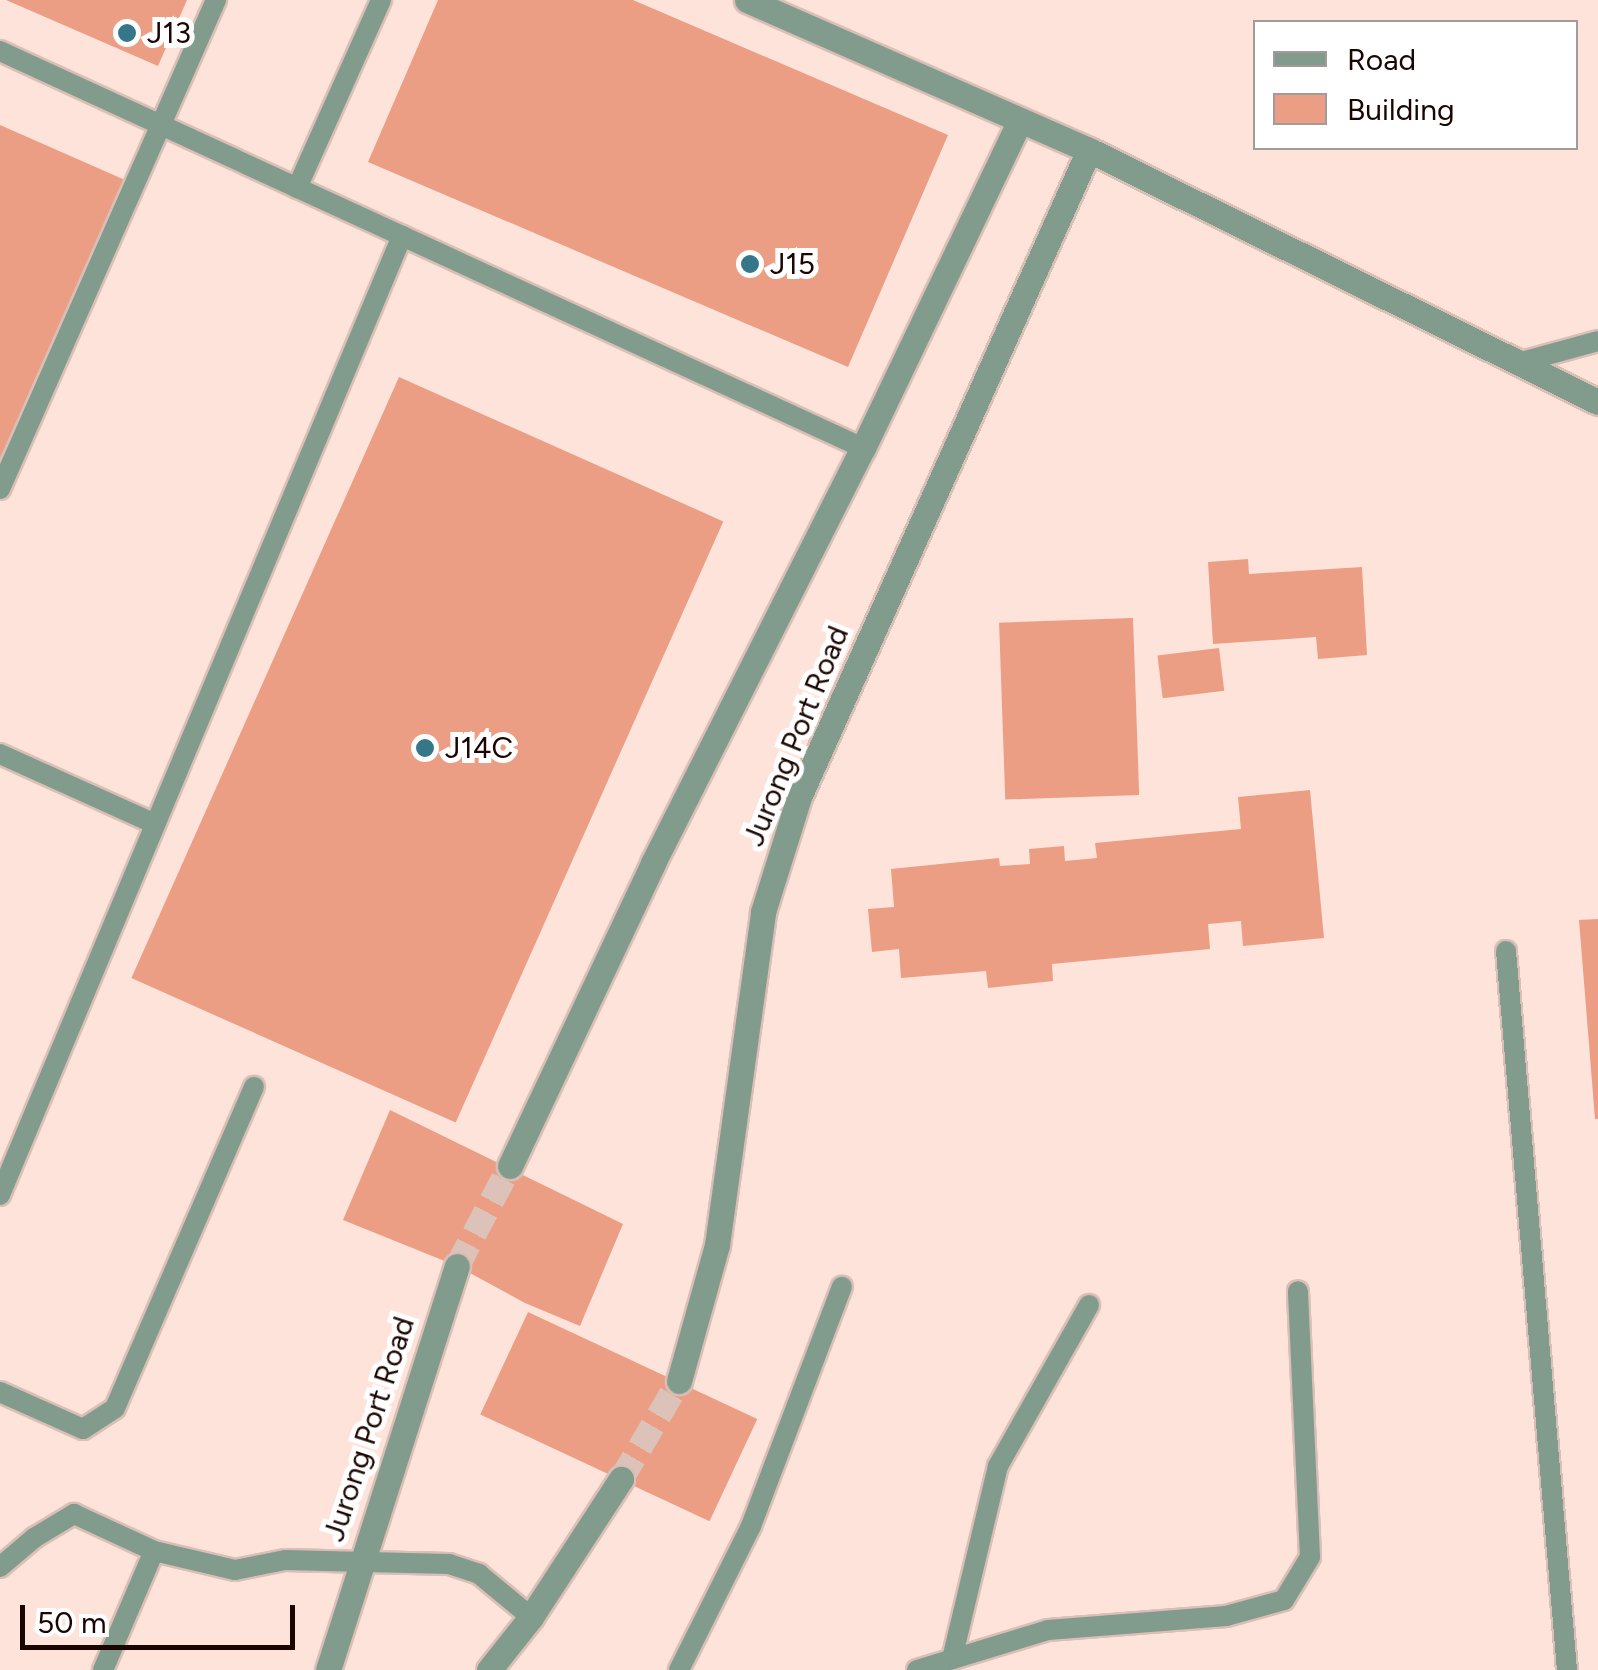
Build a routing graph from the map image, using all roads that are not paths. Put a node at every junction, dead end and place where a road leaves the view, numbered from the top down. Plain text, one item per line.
1 (216, 0) edge
2 (381, 0) edge
3 (747, 0) edge
4 (0, 51) edge
5 (1020, 121) junction
6 (162, 126) junction
7 (1088, 150) junction
8 (297, 188) junction
9 (402, 236) junction
10 (1598, 341) edge
11 (1518, 363) junction
12 (1598, 402) edge
13 (863, 448) junction
14 (0, 489) edge
15 (0, 754) edge
16 (155, 824) junction
17 (1506, 951) dead end
18 (254, 1087) dead end
19 (510, 1166) tunnel mouth
20 (0, 1195) edge
21 (457, 1266) tunnel mouth
22 (842, 1287) dead end
23 (1298, 1291) dead end
24 (1088, 1305) dead end
25 (679, 1381) tunnel mouth
26 (0, 1392) edge
27 (621, 1478) tunnel mouth
28 (154, 1551) junction
29 (360, 1559) junction
30 (0, 1568) edge
31 (531, 1617) junction
32 (952, 1660) junction
33 (102, 1670) edge
34 (328, 1670) edge
35 (489, 1670) edge
36 (679, 1670) edge
37 (918, 1670) edge
38 (1567, 1670) edge

1 - 6 lane
2 - 8 lane
3 - 5 street
4 - 6 lane
5 - 7 street
5 - 13 street, Jurong Port Road
6 - 8 lane
6 - 14 lane
7 - 11 street
7 - 25 street, Jurong Port Road
8 - 9 lane
9 - 13 lane
9 - 16 lane
10 - 11 lane
11 - 12 street
13 - 19 street, Jurong Port Road
15 - 16 lane
16 - 20 lane
17 - 38 lane
18 - 26 lane
21 - 29 street, Jurong Port Road
22 - 36 lane
23 - 32 lane
24 - 32 lane
27 - 31 street
28 - 29 lane
28 - 30 lane
28 - 33 lane
29 - 31 lane
29 - 34 street, Jurong Port Road
31 - 35 street
32 - 37 lane

